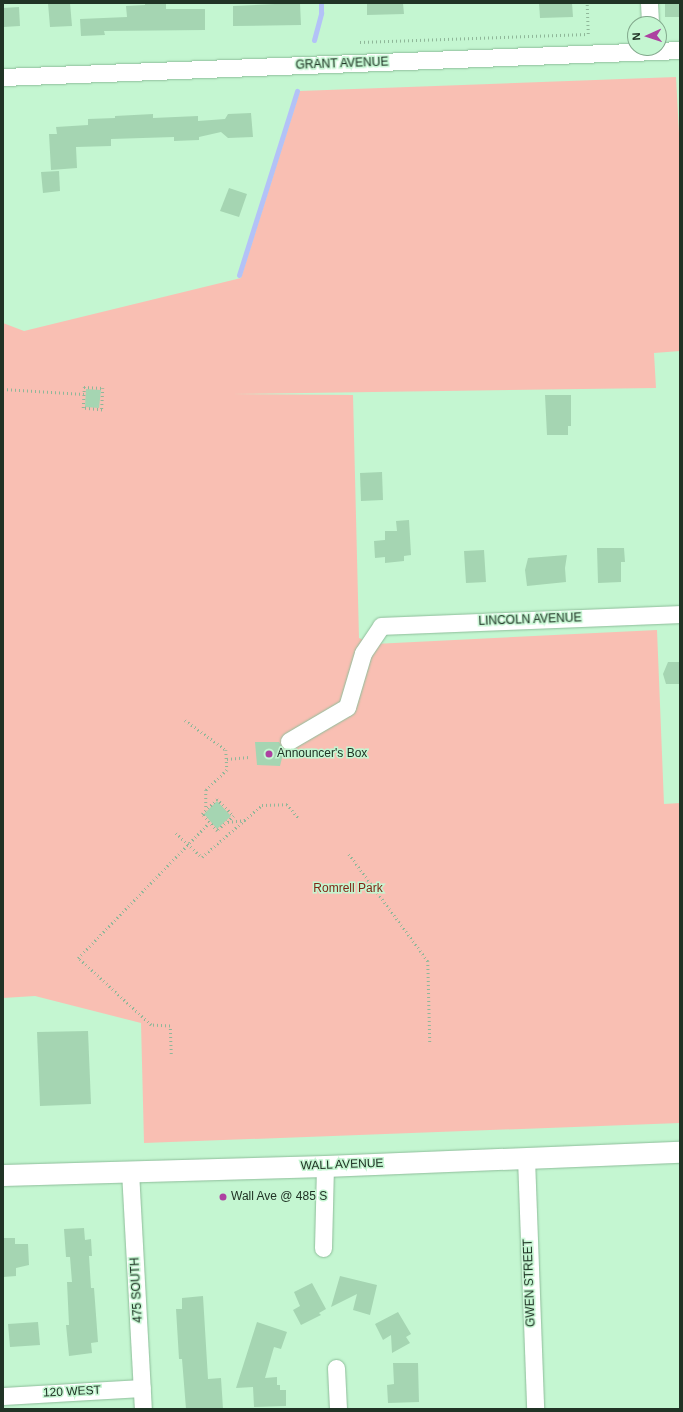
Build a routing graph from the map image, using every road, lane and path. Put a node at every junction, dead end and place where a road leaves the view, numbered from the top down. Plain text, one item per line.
1 (587, 3) edge
2 (649, 3) edge
3 (650, 16) edge
4 (360, 42) dead end
5 (627, 50) edge
6 (667, 50) edge
7 (680, 50) edge
8 (3, 77) edge
9 (3, 389) edge
10 (84, 394) junction
11 (680, 614) edge
12 (185, 720) dead end
13 (289, 741) dead end
14 (249, 758) dead end
15 (227, 759) junction
16 (206, 810) junction
17 (299, 819) dead end
18 (245, 820) junction
19 (228, 822) junction
20 (209, 823) junction
21 (176, 833) dead end
22 (187, 844) junction
23 (349, 854) dead end
24 (430, 1044) dead end
25 (171, 1054) dead end
26 (680, 1152) edge
27 (526, 1158) junction
28 (325, 1166) junction
29 (130, 1171) junction
30 (3, 1176) edge
31 (323, 1248) dead end
32 (336, 1368) dead end
33 (142, 1388) junction
34 (3, 1396) edge
35 (143, 1409) edge
36 (338, 1409) edge
37 (535, 1409) edge

1 - 4 path
2 - 3 street
5 - 8 street, GRANT AVENUE
6 - 7 street, GRANT AVENUE
9 - 10 path
10 - 10 path
11 - 13 street, LINCOLN AVENUE
12 - 15 path
14 - 15 path
15 - 16 path
16 - 19 path
16 - 20 path
17 - 18 path
18 - 19 path
18 - 22 path
19 - 20 path
20 - 22 path
21 - 22 path
22 - 25 path
23 - 24 path
26 - 27 main road, WALL AVENUE
27 - 28 main road, WALL AVENUE
27 - 37 street, GWEN STREET
28 - 29 main road, WALL AVENUE
28 - 31 street
29 - 30 main road, WALL AVENUE
29 - 33 street, 475 SOUTH
32 - 36 street
33 - 34 street, 120 WEST
33 - 35 street, 475 SOUTH

